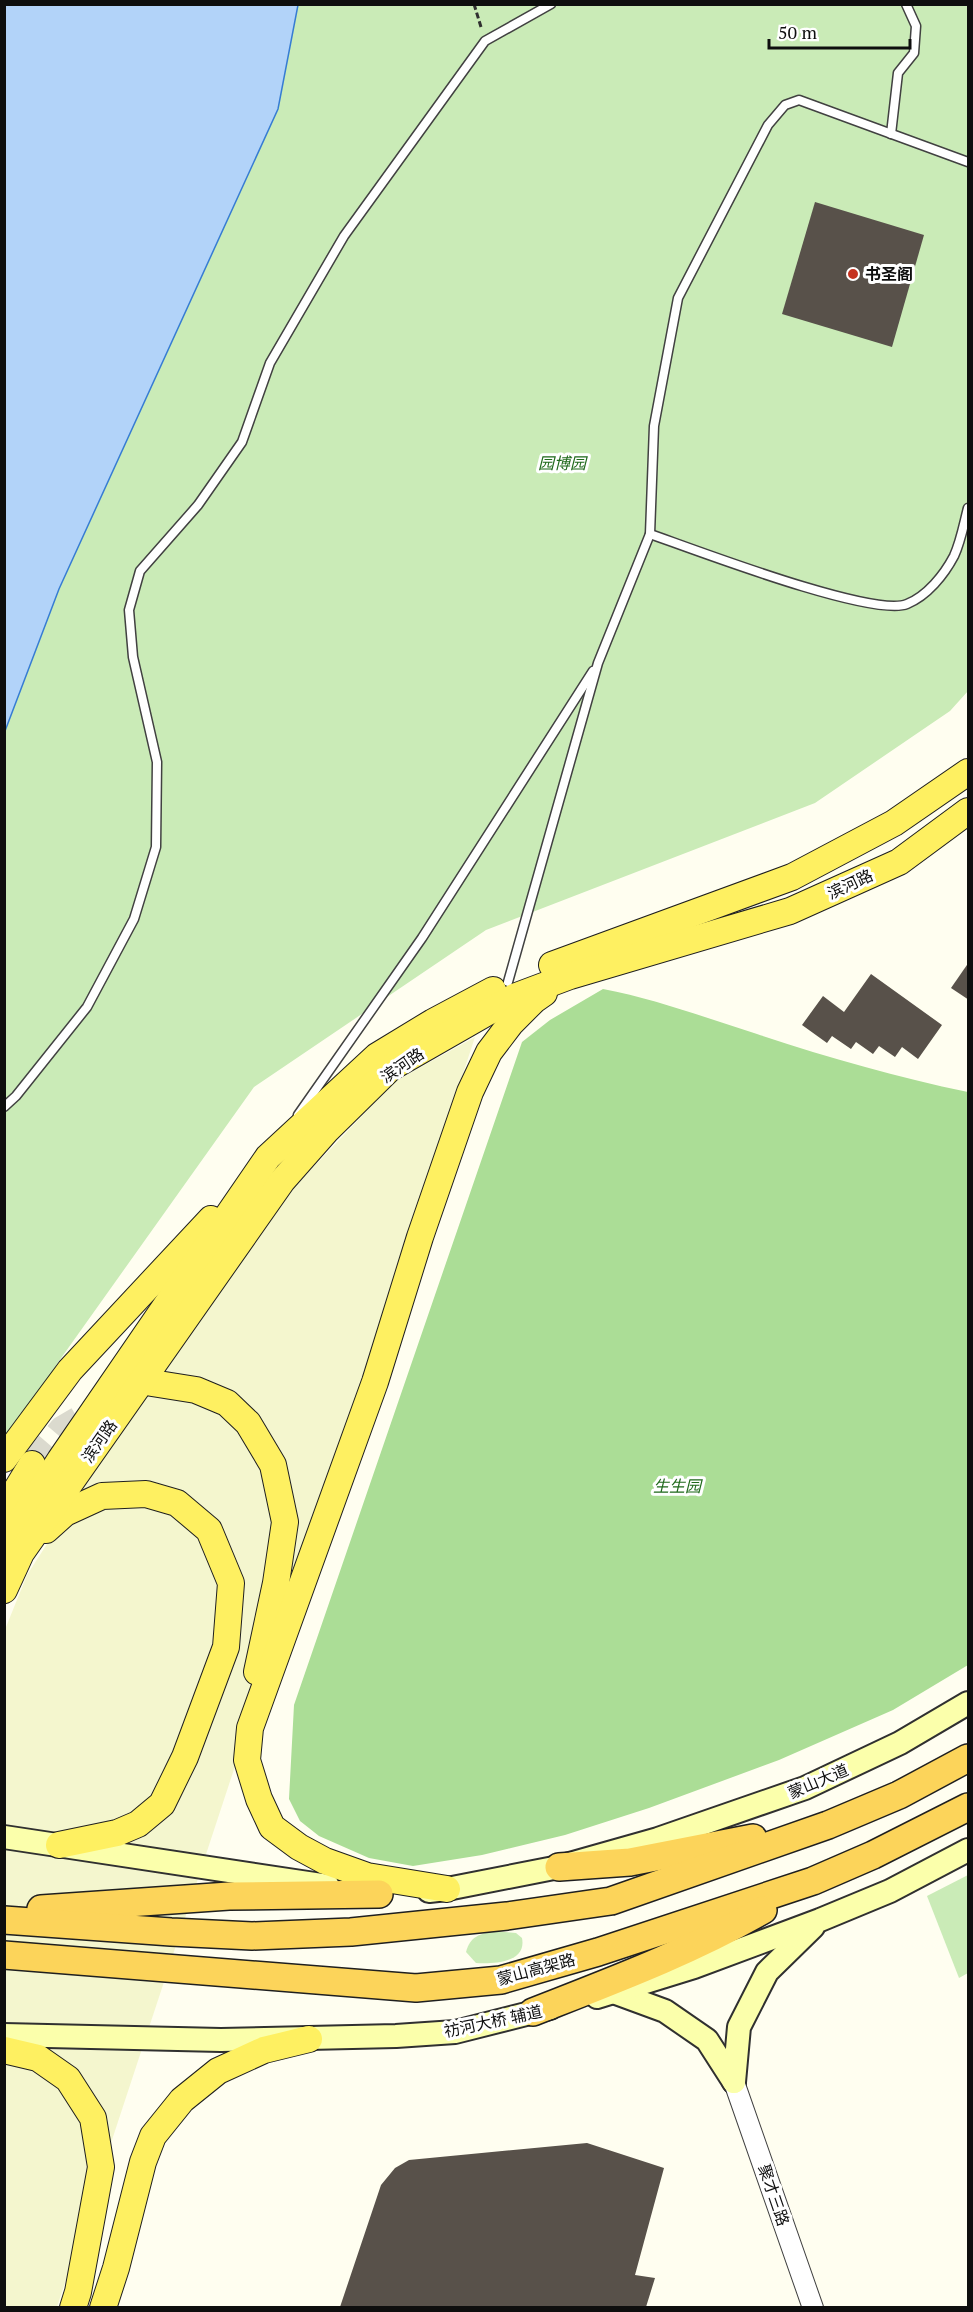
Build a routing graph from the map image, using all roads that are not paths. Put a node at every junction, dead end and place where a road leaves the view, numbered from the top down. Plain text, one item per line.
1 (551, 4) edge
2 (906, 4) edge
3 (891, 134) junction
4 (969, 162) edge
5 (969, 508) edge
6 (650, 534) junction
7 (598, 663) junction
8 (969, 772) edge
9 (969, 810) edge
10 (570, 976) junction
11 (508, 982) junction
12 (4, 1107) edge
13 (268, 1157) junction
14 (152, 1383) dead end
15 (4, 1459) edge
16 (32, 1464) tunnel mouth
17 (4, 1510) edge
18 (13, 1550) edge
19 (4, 1590) edge
20 (969, 1703) edge
21 (250, 1728) junction
22 (969, 1758) edge
23 (969, 1807) edge
24 (819, 1828) junction
25 (4, 1837) edge
26 (59, 1845) junction
27 (969, 1850) edge
28 (559, 1867) junction
29 (813, 1881) junction
30 (447, 1889) junction
31 (379, 1894) junction
32 (4, 1911) edge
33 (4, 1920) edge
34 (820, 1920) junction
35 (4, 1955) edge
36 (616, 1993) junction
37 (533, 2012) junction
38 (4, 2035) edge
39 (309, 2039) junction
40 (4, 2050) edge
41 (734, 2082) junction
42 (73, 2307) edge
43 (103, 2307) edge
44 (813, 2307) edge

1 - 12 lane
2 - 3 lane
3 - 4 lane
3 - 6 lane
5 - 6 lane
6 - 7 lane
7 - 11 lane
7 - 13 lane
8 - 11 main road, 滨河路
9 - 10 main road, 滨河路
10 - 18 main road, 滨河路
10 - 21 main road
11 - 13 main road, 滨河路
13 - 15 main road
13 - 18 main road, 滨河路
14 - 21 main road
16 - 17 main road
18 - 19 main road, 滨河路
18 - 26 main road
20 - 28 main road, 蒙山大道
21 - 30 main road
22 - 24 highway
23 - 29 highway, 蒙山高架路
24 - 28 highway
24 - 33 highway
25 - 26 main road
26 - 31 main road
27 - 34 main road, 祊河大桥 辅道
28 - 30 main road
29 - 35 highway, 蒙山高架路
29 - 37 highway
30 - 31 main road
31 - 32 highway
34 - 36 main road, 祊河大桥 辅道
34 - 41 main road
36 - 37 main road, 祊河大桥 辅道
36 - 41 main road
37 - 39 main road, 祊河大桥 辅道
38 - 39 main road, 祊河大桥 辅道
39 - 43 main road
40 - 42 main road
41 - 44 street, 聚才三路

